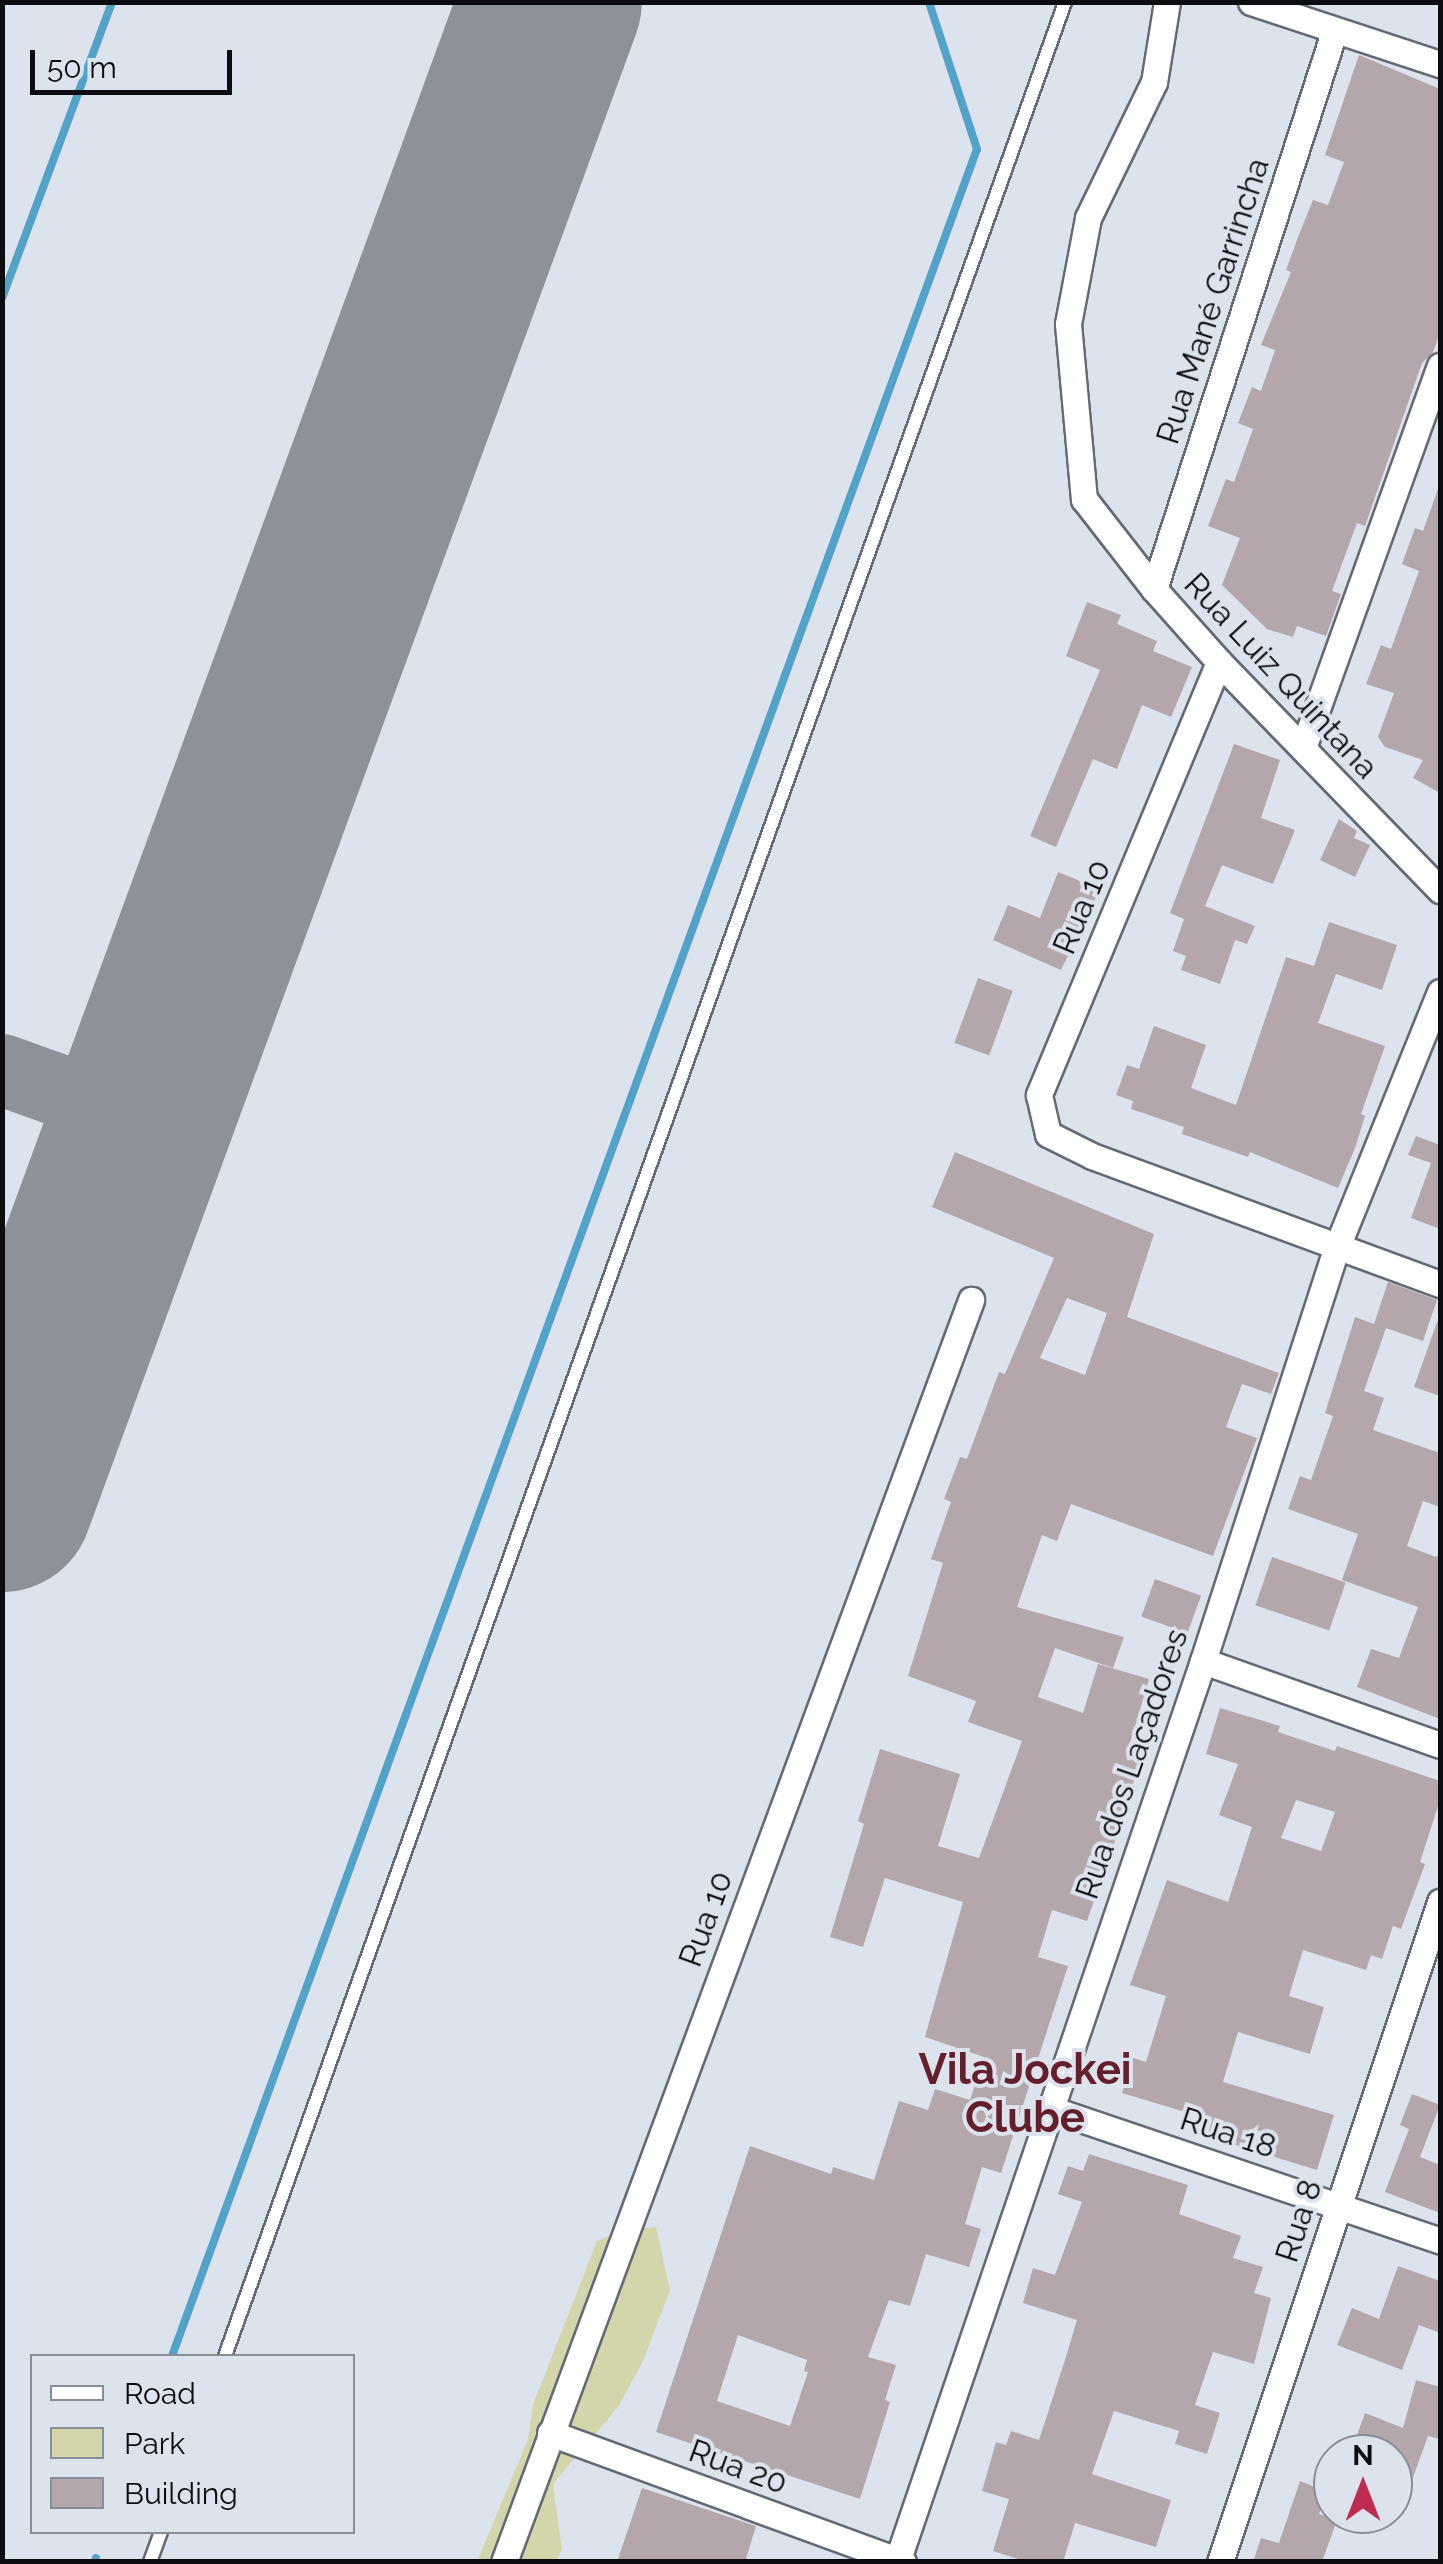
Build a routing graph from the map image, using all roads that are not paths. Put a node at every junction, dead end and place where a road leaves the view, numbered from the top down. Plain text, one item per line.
1 (1065, 2) edge
2 (1167, 2) edge
3 (1251, 2) edge
4 (1334, 32) junction
5 (1440, 64) edge
6 (1440, 366) edge
7 (1154, 589) junction
8 (1219, 662) junction
9 (1303, 748) junction
10 (1440, 890) edge
11 (1440, 992) edge
12 (1337, 1247) junction
13 (1440, 1284) edge
14 (971, 1300) dead end
15 (1203, 1661) junction
16 (1440, 1745) edge
17 (1440, 1902) edge
18 (1051, 2109) junction
19 (1340, 2204) junction
20 (1440, 2241) edge
21 (226, 2354) edge
22 (550, 2433) junction
23 (160, 2534) edge
24 (899, 2561) edge
25 (150, 2562) edge
26 (504, 2562) edge
27 (1220, 2562) edge

1 - 21 lane
2 - 7 street, Rua Luiz Quintana
3 - 4 street
4 - 5 street
4 - 7 street, Rua Mané Garrincha
6 - 9 street
7 - 8 street, Rua Luiz Quintana
8 - 9 street, Rua Luiz Quintana
8 - 12 street, Rua 10
9 - 10 street, Rua Luiz Quintana
11 - 12 street, Rua dos Laçadores
12 - 13 street
12 - 15 street, Rua dos Laçadores
14 - 22 street, Rua 10
15 - 16 street
15 - 18 street, Rua dos Laçadores
17 - 19 street, Rua 8
18 - 19 street, Rua 18
18 - 24 street, Rua dos Laçadores
19 - 20 street, Rua 18
19 - 27 street, Rua 8
22 - 24 street, Rua 20
22 - 26 street, Rua 10
23 - 25 lane

